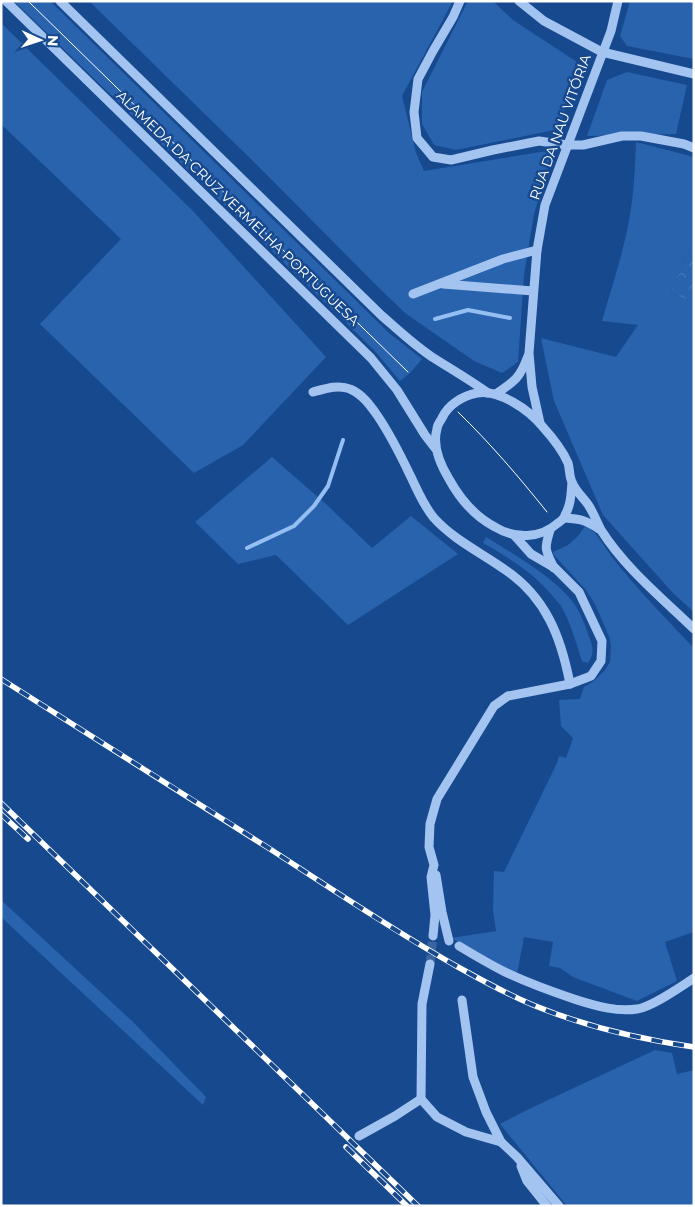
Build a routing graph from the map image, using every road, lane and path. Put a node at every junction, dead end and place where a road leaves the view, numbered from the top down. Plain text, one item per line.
1 (6, 1) edge
2 (60, 1) edge
3 (460, 1) edge
4 (519, 1) edge
5 (618, 1) edge
6 (602, 52) junction
7 (694, 74) edge
8 (567, 145) junction
9 (694, 148) edge
10 (537, 250) junction
11 (440, 283) junction
12 (533, 291) junction
13 (413, 294) dead end
14 (529, 353) junction
15 (313, 392) dead end
16 (492, 394) junction
17 (540, 423) junction
18 (435, 448) junction
19 (572, 482) junction
20 (565, 518) junction
21 (550, 530) junction
22 (601, 530) junction
23 (514, 535) junction
24 (554, 568) junction
25 (694, 629) edge
26 (570, 684) junction
27 (434, 865) junction
28 (433, 936) tunnel mouth
29 (449, 941) dead end
30 (459, 946) dead end
31 (430, 964) tunnel mouth
32 (694, 978) edge
33 (462, 1000) dead end
34 (421, 1099) junction
35 (359, 1136) dead end
36 (501, 1142) junction
37 (517, 1157) junction
38 (547, 1206) edge
39 (559, 1206) edge

1 - 18 street, ALAMEDA DA CRUZ VERMELHA PORTUGUESA
2 - 16 street, ALAMEDA DA CRUZ VERMELHA PORTUGUESA
3 - 8 street
4 - 6 street
5 - 6 street, RUA DA NAU VITÓRIA
6 - 7 street
6 - 8 street, RUA DA NAU VITÓRIA
8 - 9 street
8 - 10 street, RUA DA NAU VITÓRIA
10 - 11 street
10 - 12 street, RUA DA NAU VITÓRIA
11 - 12 street
11 - 13 street
12 - 14 street, RUA DA NAU VITÓRIA
14 - 16 street, RUA DA NAU VITÓRIA
14 - 17 street, RUA DA NAU VITÓRIA
15 - 26 street
16 - 17 street
16 - 18 street
17 - 19 street
18 - 23 street
19 - 20 street
19 - 22 street
20 - 21 street
20 - 22 street
21 - 23 street
21 - 24 street
22 - 25 street
23 - 24 street
24 - 26 street
26 - 27 street
27 - 28 street
27 - 29 street
30 - 32 street
31 - 34 street
33 - 36 street
34 - 35 street
34 - 36 street
36 - 37 street
37 - 38 street
37 - 39 street

